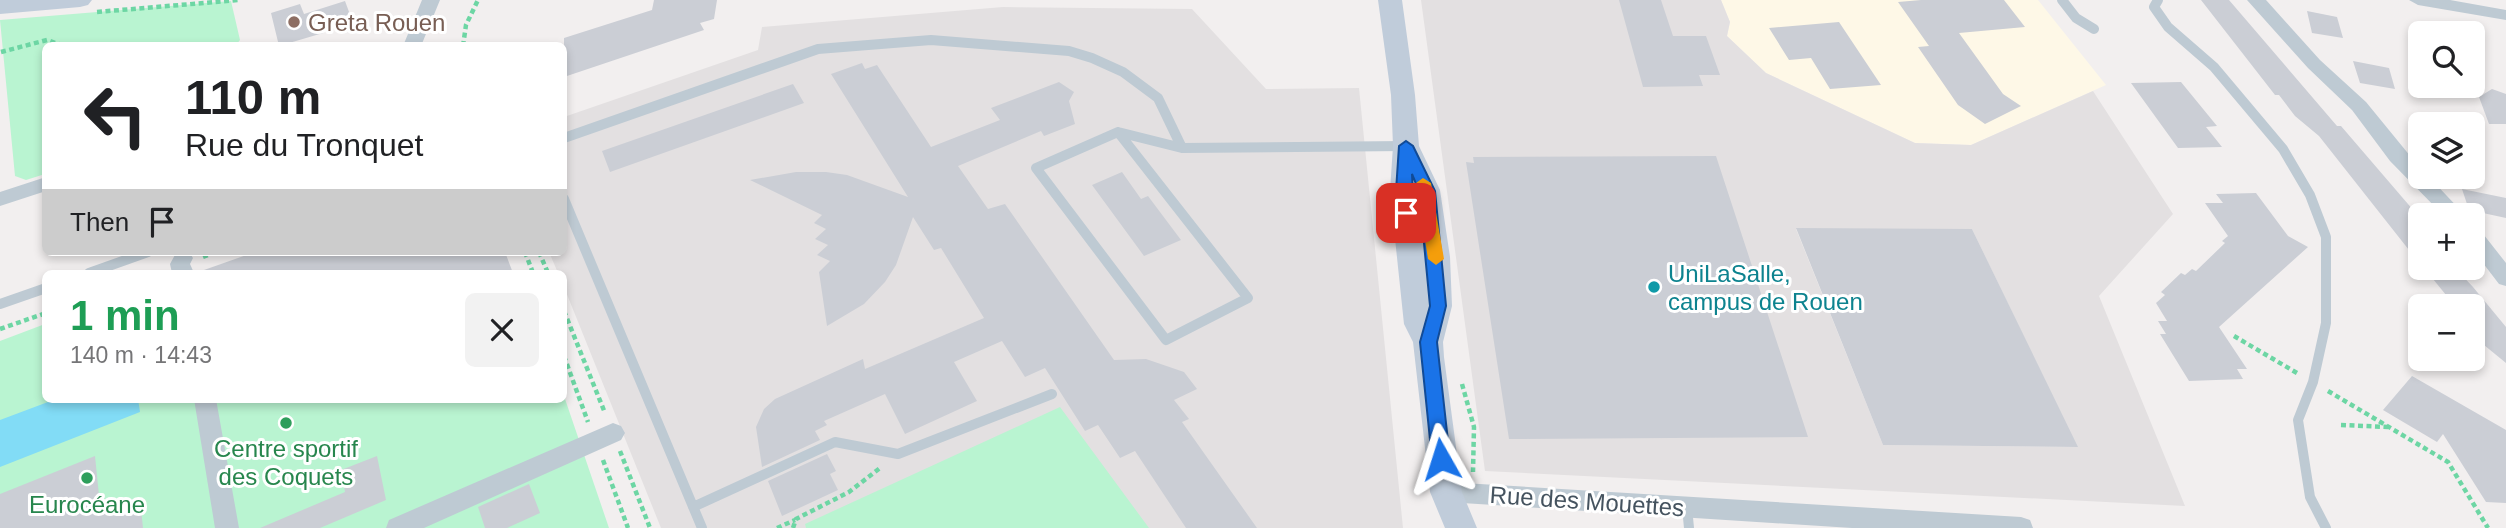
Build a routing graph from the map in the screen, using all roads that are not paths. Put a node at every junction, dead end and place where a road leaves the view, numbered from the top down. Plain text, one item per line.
1 (431, 0) edge
2 (1390, 0) edge
3 (2062, 0) edge
4 (2158, 0) edge
5 (2256, 0) edge
6 (2418, 0) edge
7 (88, 6) edge
8 (2483, 6) edge
9 (0, 7) edge
10 (2506, 15) edge
11 (2094, 29) dead end
12 (414, 42) edge
13 (1118, 132) junction
14 (567, 137) edge
15 (1406, 146) junction
16 (1182, 148) junction
17 (42, 185) edge
18 (0, 199) edge
19 (2443, 203) edge
20 (567, 205) edge
21 (2485, 251) edge
22 (137, 256) edge
23 (97, 270) edge
24 (2506, 278) edge
25 (42, 289) edge
26 (0, 304) edge
27 (1052, 394) dead end
28 (206, 403) edge
29 (614, 433) dead end
30 (1446, 492) junction
31 (693, 507) junction
32 (1688, 518) edge
33 (227, 528) edge
34 (398, 528) edge
35 (702, 528) edge
36 (1442, 528) edge
37 (1461, 528) edge
38 (2021, 528) edge
39 (2326, 528) edge

1 - 12 street
2 - 15 street
3 - 11 lane
4 - 39 lane
5 - 19 street
6 - 8 street
7 - 9 street
8 - 10 street
13 - 13 lane
13 - 16 lane
14 - 16 lane
15 - 16 lane
15 - 30 street
17 - 18 street
20 - 31 lane
21 - 24 street
22 - 23 lane
25 - 26 lane
27 - 31 lane
28 - 33 street
29 - 34 street
30 - 32 street, Rue des Mouettes
30 - 36 street
30 - 37 street
31 - 35 lane
32 - 38 street, Rue des Mouettes

